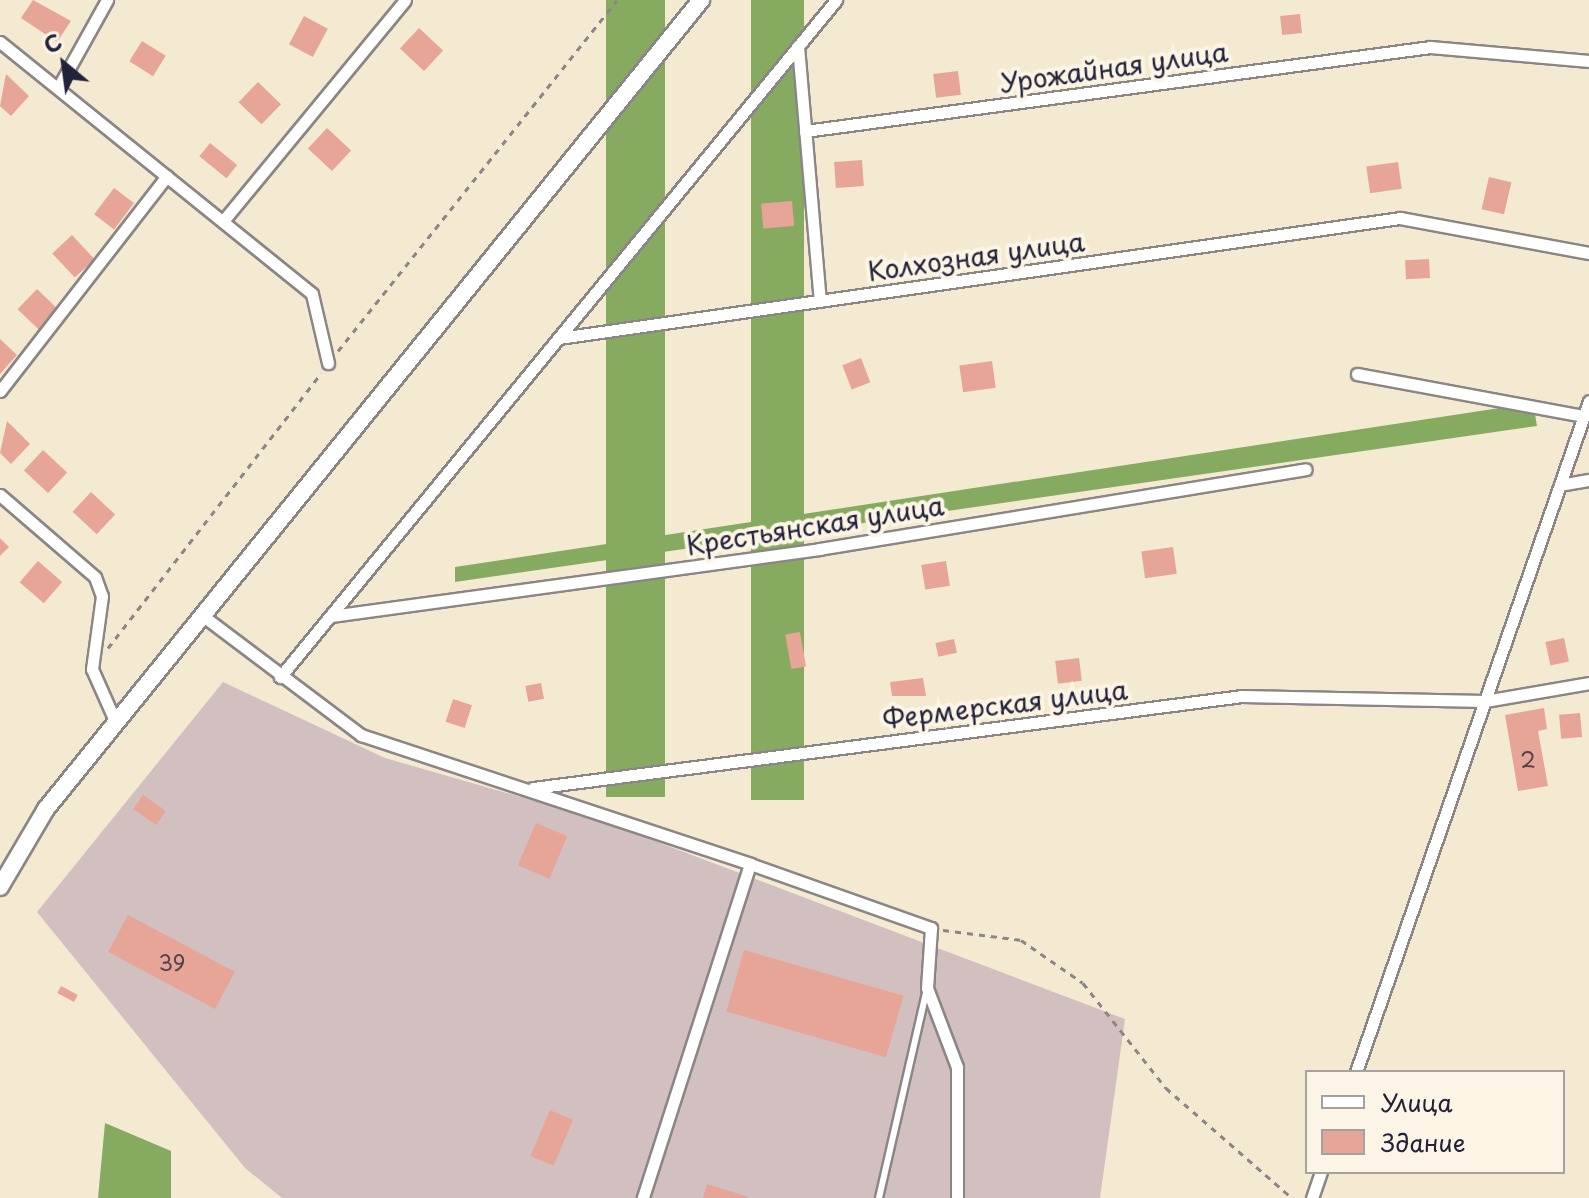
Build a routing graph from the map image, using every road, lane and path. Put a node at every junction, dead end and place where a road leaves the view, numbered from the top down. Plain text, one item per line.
1 (107, 0) edge
2 (405, 0) edge
3 (617, 0) edge
4 (701, 0) edge
5 (836, 0) edge
6 (0, 42) edge
7 (798, 46) junction
8 (1589, 61) edge
9 (58, 88) junction
10 (805, 131) junction
11 (167, 176) junction
12 (223, 221) junction
13 (1589, 253) edge
14 (820, 301) junction
15 (559, 338) junction
16 (328, 363) junction
17 (1357, 374) dead end
18 (0, 391) edge
19 (1589, 401) edge
20 (1584, 416) junction
21 (1305, 469) dead end
22 (1589, 480) edge
23 (1560, 485) junction
24 (0, 495) edge
25 (203, 616) junction
26 (331, 616) junction
27 (92, 669) junction
28 (280, 677) junction
29 (1589, 683) edge
30 (1485, 701) junction
31 (116, 723) junction
32 (533, 788) junction
33 (750, 864) junction
34 (0, 887) edge
35 (931, 928) junction
36 (927, 988) junction
37 (1357, 1070) edge
38 (1320, 1174) edge
39 (643, 1198) edge
40 (879, 1198) edge
41 (957, 1198) edge
42 (1292, 1198) edge
43 (1312, 1198) edge

1 - 9 street
2 - 12 street
3 - 16 path
4 - 25 street
5 - 7 street
6 - 9 street
7 - 10 street
7 - 15 street
8 - 10 street, Урожайная улица
9 - 11 street
10 - 14 street
11 - 12 street
11 - 18 street
12 - 16 street
13 - 14 street, Колхозная улица
14 - 15 street, Колхозная улица
15 - 26 street
16 - 27 path
17 - 20 street
19 - 20 street
20 - 23 street
21 - 26 street, Крестьянская улица
22 - 23 street
23 - 30 street
24 - 27 street
25 - 28 street
25 - 31 street
26 - 28 street
27 - 31 street
28 - 32 street
29 - 30 street, Фермерская улица
30 - 32 street, Фермерская улица
30 - 37 street
31 - 34 street
32 - 33 street
33 - 35 street
33 - 39 street
35 - 36 street
35 - 42 path
36 - 40 lane
36 - 41 street
38 - 43 street

